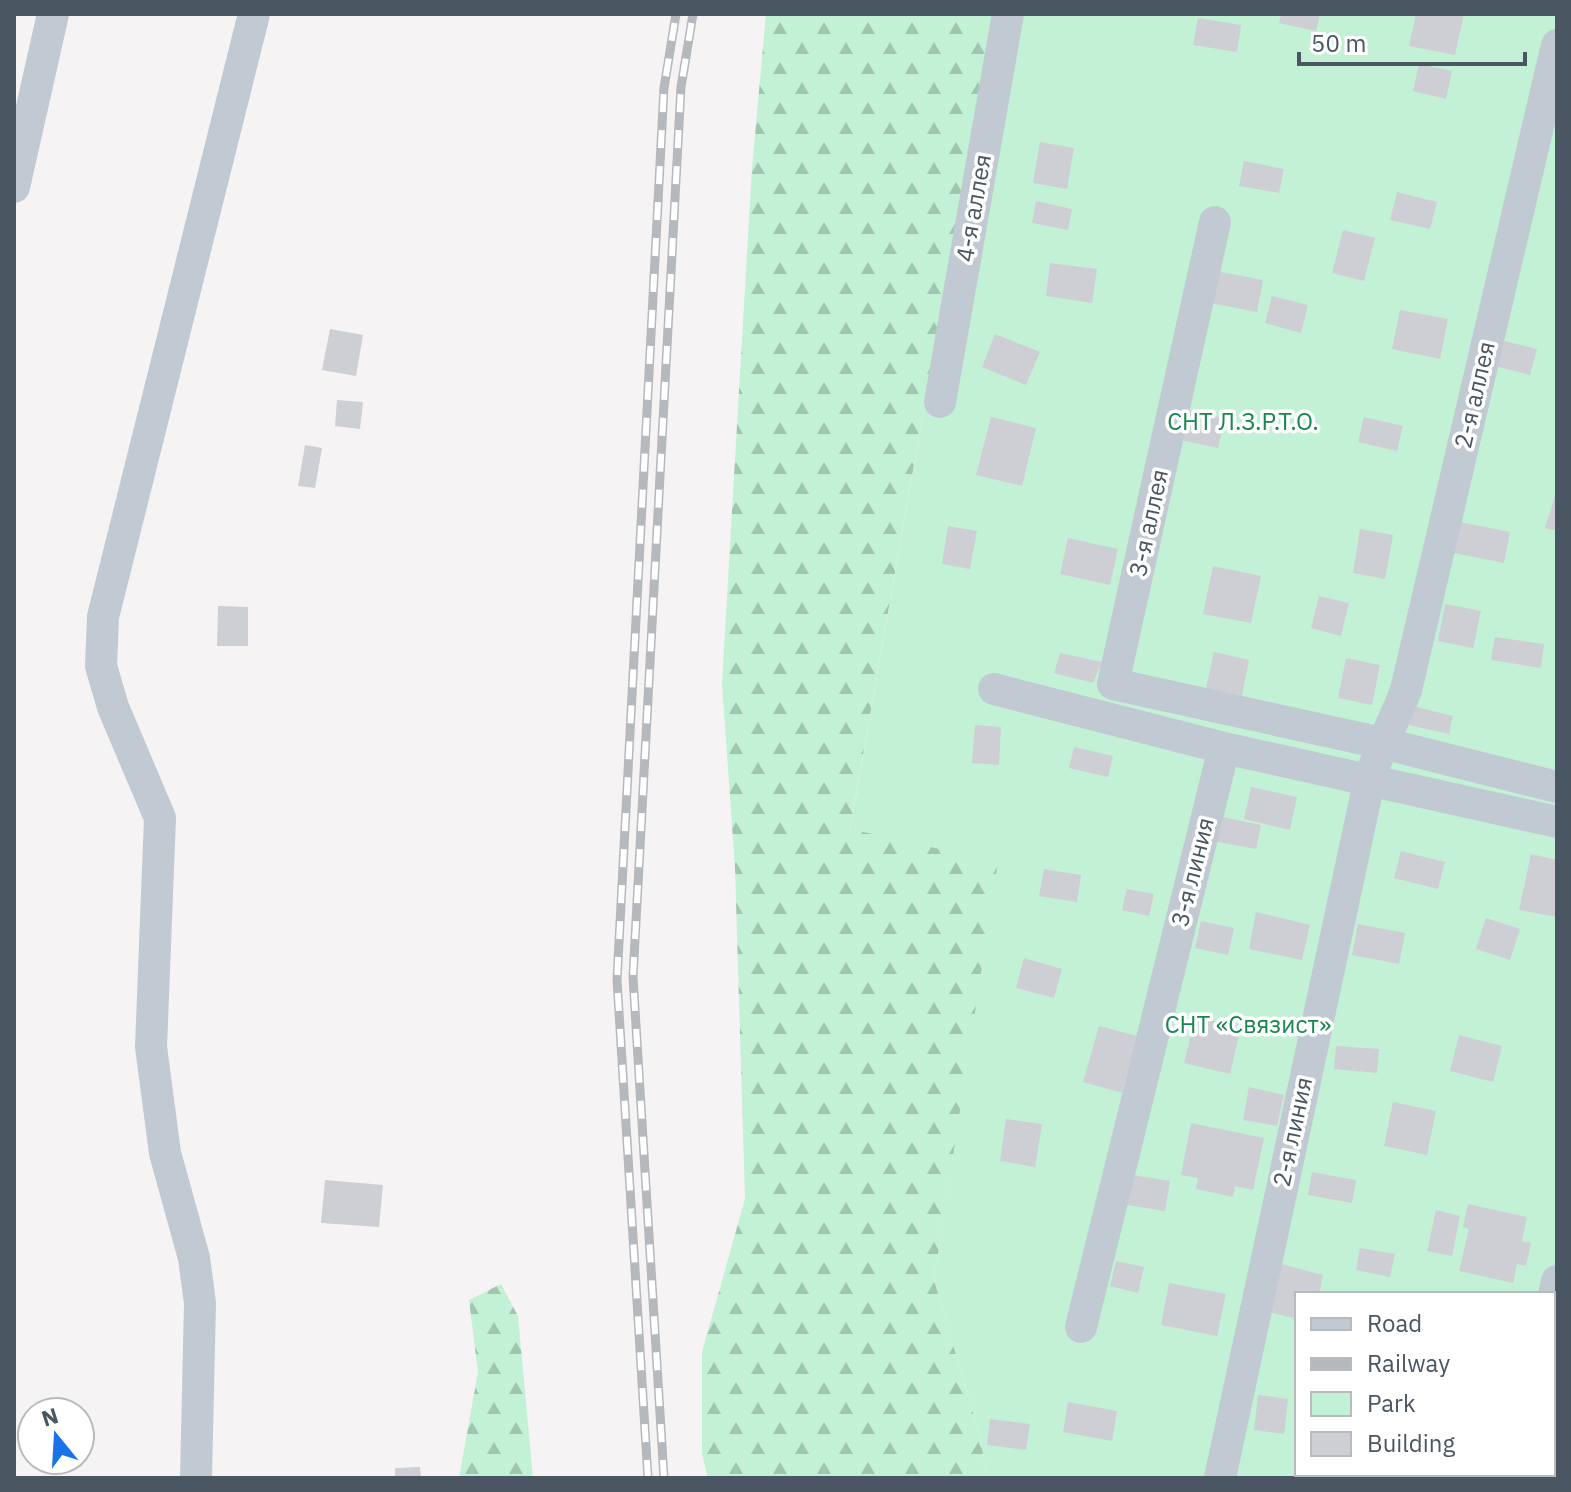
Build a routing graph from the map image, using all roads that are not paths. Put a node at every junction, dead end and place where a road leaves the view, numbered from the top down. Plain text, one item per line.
1 (53, 14) edge
2 (254, 14) edge
3 (1008, 14) edge
4 (1557, 45) edge
5 (14, 187) edge
6 (1215, 222) dead end
7 (940, 402) dead end
8 (994, 689) dead end
9 (1386, 744) junction
10 (1224, 748) junction
11 (1369, 782) junction
12 (1557, 787) edge
13 (1557, 822) edge
14 (1081, 1327) dead end
15 (196, 1478) edge
16 (1220, 1478) edge

1 - 5 street
2 - 15 street
3 - 7 street, 4-я аллея
4 - 9 street, 2-я аллея
6 - 9 street, 3-я аллея
8 - 10 street
9 - 11 street, 2-я линия
9 - 12 street
10 - 11 street
10 - 14 street, 3-я линия
11 - 13 street
11 - 16 street, 2-я линия

